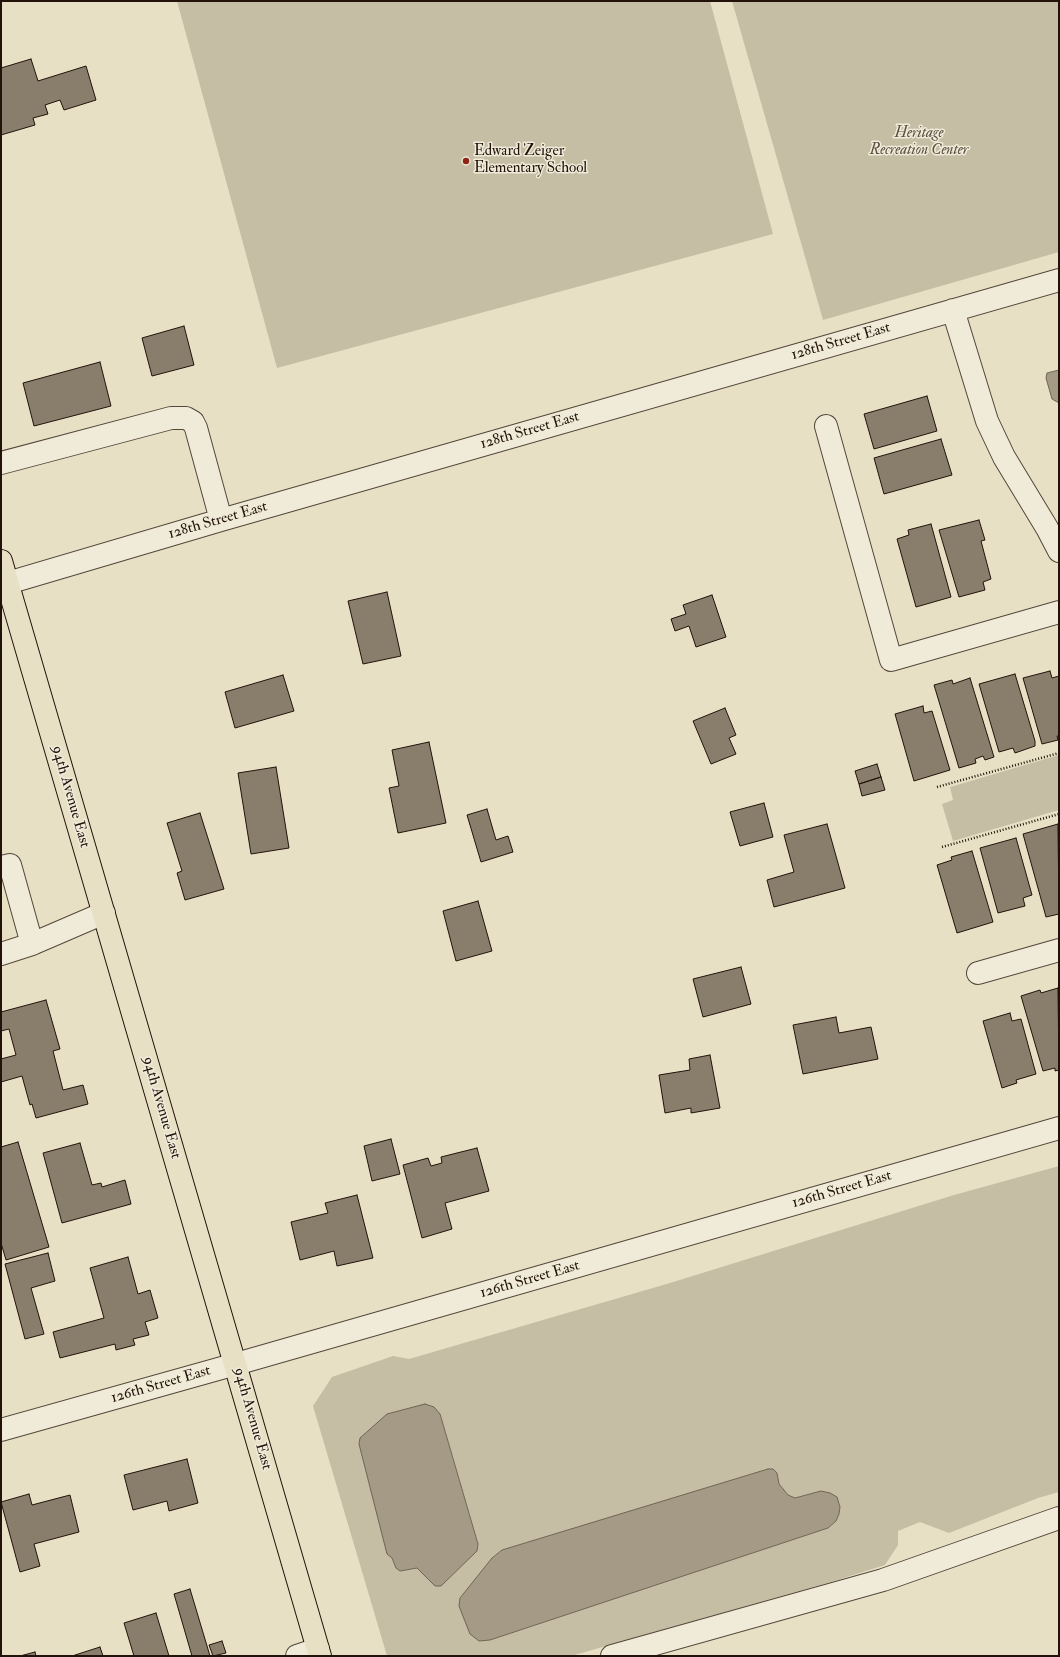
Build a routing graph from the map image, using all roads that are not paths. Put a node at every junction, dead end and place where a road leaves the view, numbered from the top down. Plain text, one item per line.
1 (1059, 280) edge
2 (952, 310) junction
3 (826, 426) dead end
4 (1, 463) edge
5 (221, 520) junction
6 (1059, 551) edge
7 (1, 561) edge
8 (4, 584) edge
9 (1059, 612) edge
10 (1, 868) edge
11 (104, 913) junction
12 (32, 944) junction
13 (1059, 950) edge
14 (1, 954) edge
15 (978, 973) dead end
16 (1059, 1128) edge
17 (236, 1364) junction
18 (1, 1430) edge
19 (1059, 1518) edge
20 (319, 1652) edge
21 (297, 1656) edge
22 (612, 1656) edge

1 - 2 street, 128th Street East
2 - 5 street, 128th Street East
2 - 6 street
3 - 9 street
4 - 5 street
5 - 8 street, 128th Street East
7 - 8 main road, 94th Avenue East
8 - 11 main road, 94th Avenue East
10 - 12 street
11 - 12 street
11 - 17 main road, 94th Avenue East
12 - 14 street
13 - 15 street
16 - 17 street, 126th Street East
17 - 18 street, 126th Street East
17 - 20 main road, 94th Avenue East
19 - 22 street
20 - 21 street

